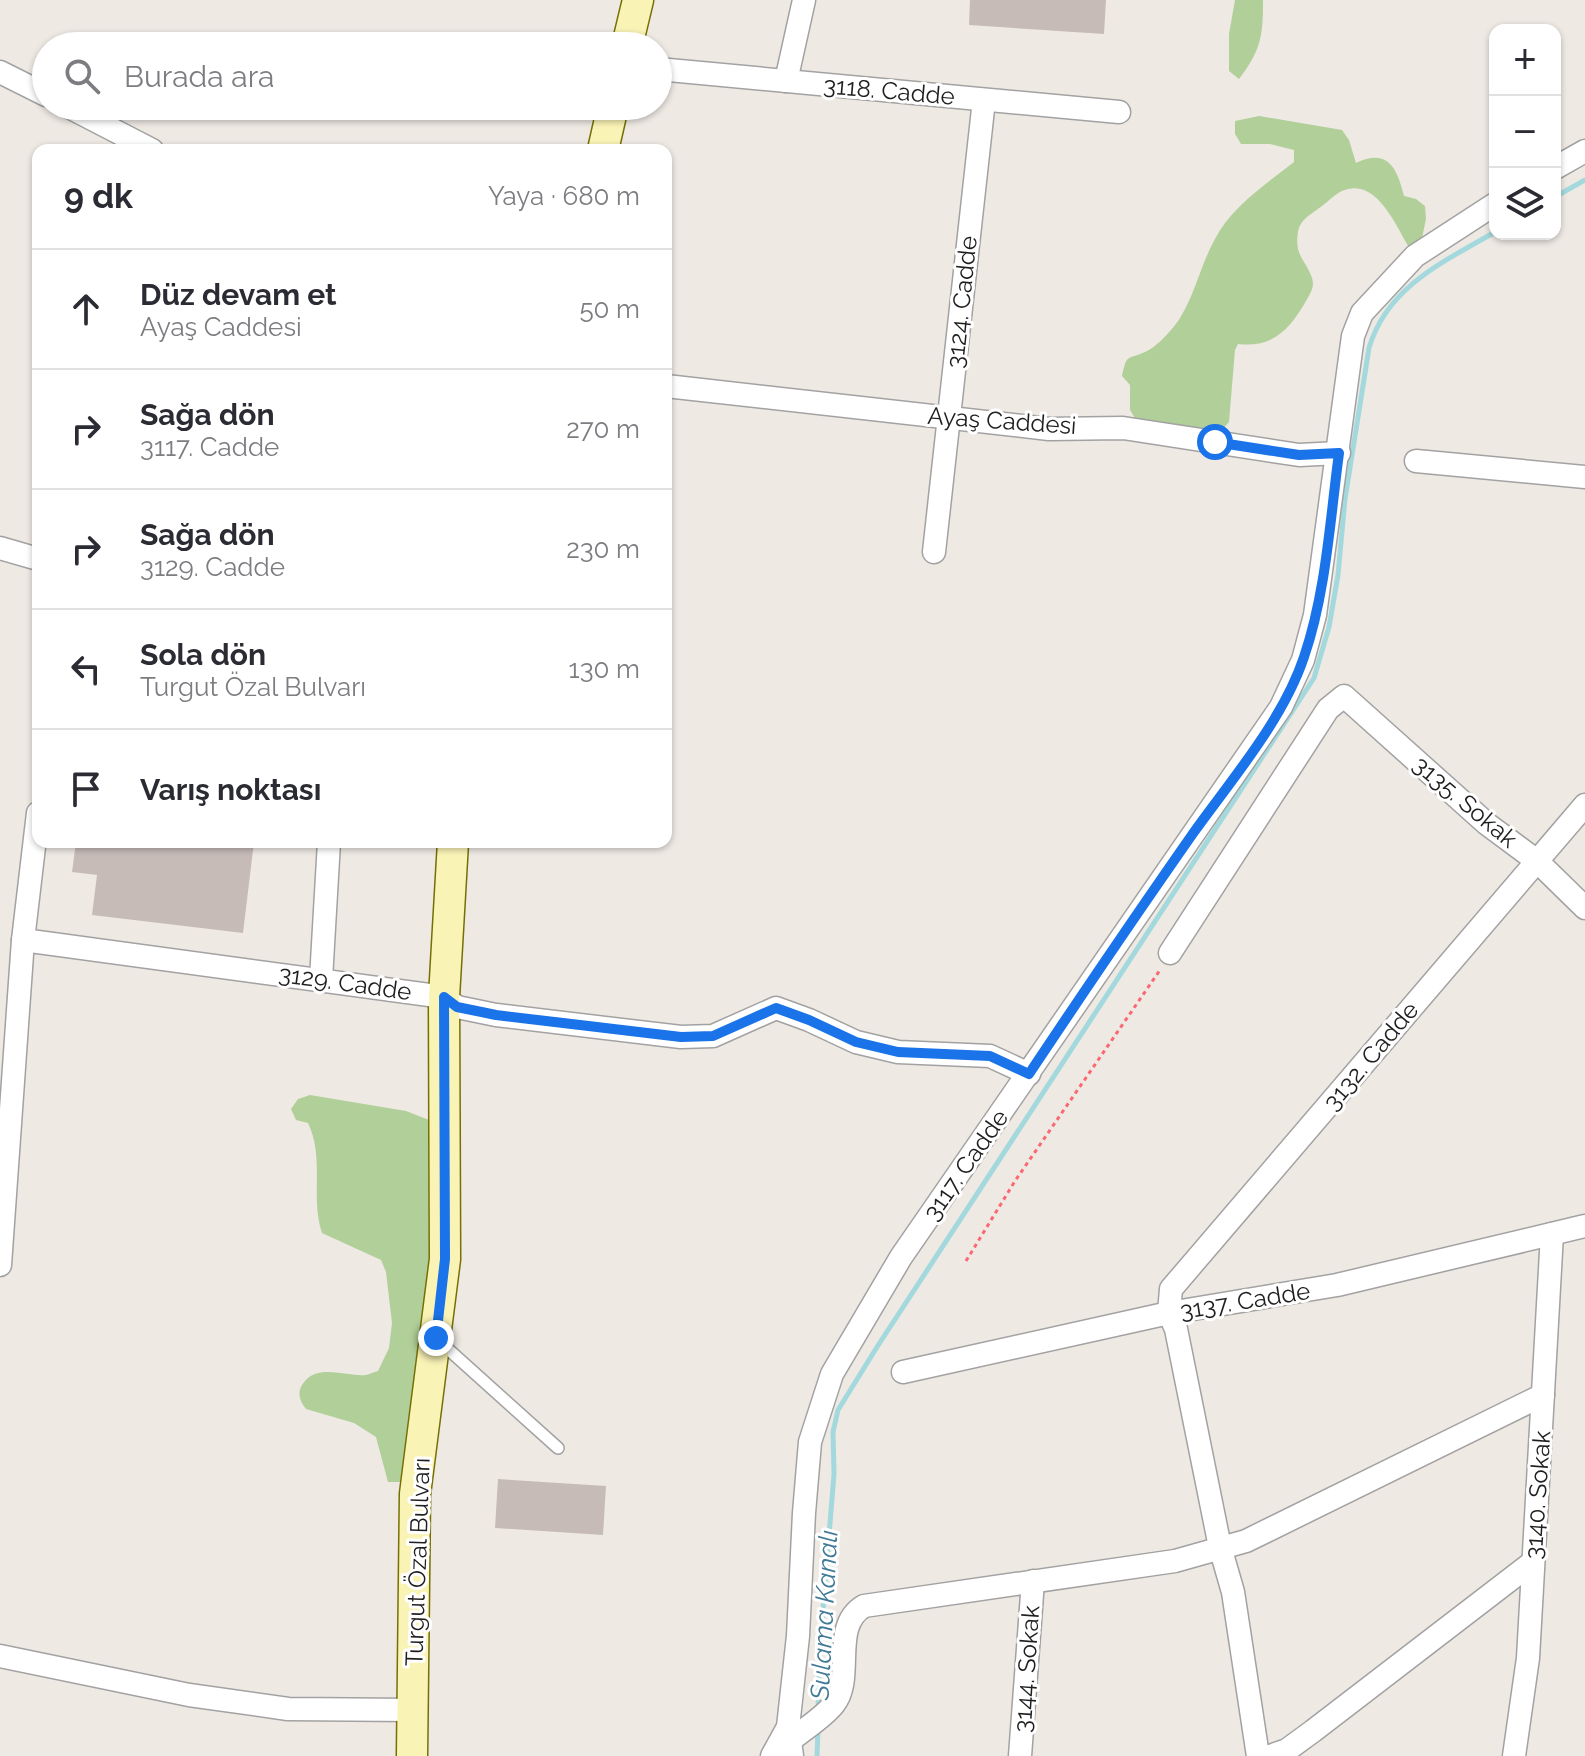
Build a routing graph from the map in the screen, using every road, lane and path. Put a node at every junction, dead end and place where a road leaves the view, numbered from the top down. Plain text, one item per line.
1 (638, 0) edge
2 (804, 0) edge
3 (630, 32) edge
4 (672, 70) edge
5 (0, 72) edge
6 (786, 81) junction
7 (32, 88) edge
8 (984, 100) junction
9 (1119, 112) dead end
10 (94, 120) edge
11 (610, 120) edge
12 (140, 144) edge
13 (604, 144) edge
14 (1585, 151) edge
15 (1561, 165) edge
16 (1489, 208) edge
17 (672, 387) edge
18 (949, 418) junction
19 (1339, 453) junction
20 (1416, 461) dead end
21 (1585, 477) edge
22 (0, 548) edge
23 (934, 552) dead end
24 (32, 557) edge
25 (1585, 805) edge
26 (34, 848) edge
27 (329, 848) edge
28 (453, 848) edge
29 (1537, 861) junction
30 (1585, 908) edge
31 (23, 940) junction
32 (1170, 953) joint
33 (321, 979) junction
34 (444, 997) junction
35 (1029, 1074) junction
36 (1585, 1226) edge
37 (1552, 1234) junction
38 (966, 1261) dead end
39 (0, 1265) edge
40 (1169, 1313) junction
41 (436, 1338) junction
42 (903, 1372) dead end
43 (1543, 1395) junction
44 (558, 1448) dead end
45 (1220, 1547) junction
46 (1533, 1562) junction
47 (1033, 1581) junction
48 (0, 1656) edge
49 (413, 1710) junction
50 (790, 1741) edge
51 (412, 1756) edge
52 (772, 1756) edge
53 (1020, 1756) edge
54 (1258, 1756) edge
55 (1270, 1756) edge
56 (1514, 1756) edge

1 - 3 street
2 - 6 street
4 - 6 street, 3118. Cadde
5 - 7 street
6 - 8 street, 3118. Cadde
8 - 9 street, 3118. Cadde
8 - 18 street, 3124. Cadde
10 - 12 street
11 - 13 street
14 - 15 street
16 - 19 street, 3117. Cadde
17 - 18 street, Ayaş Caddesi
18 - 19 street, Ayaş Caddesi
18 - 23 street, 3124. Cadde
19 - 35 street, 3117. Cadde
20 - 21 street
22 - 24 street
25 - 29 street, 3132. Cadde
26 - 31 street
27 - 33 street
28 - 34 street, Turgut Özal Bulvarı
29 - 30 street, 3135. Sokak
29 - 32 street, 3135. Sokak
29 - 40 street, 3132. Cadde
31 - 33 street, 3129. Cadde
31 - 39 street
32 - 38 path
33 - 34 street, 3129. Cadde
34 - 35 street, 3129. Cadde
34 - 41 street, Turgut Özal Bulvarı
35 - 50 street, 3117. Cadde
36 - 37 street, 3137. Cadde
37 - 40 street, 3137. Cadde
37 - 43 street, 3140. Sokak
40 - 42 street, 3137. Cadde
40 - 45 street
41 - 44 lane
41 - 49 street, Turgut Özal Bulvarı
43 - 45 street
43 - 46 street, 3140. Sokak
45 - 47 street
45 - 54 street
46 - 55 street
46 - 56 street, 3140. Sokak
47 - 50 street
47 - 53 street, 3144. Sokak
48 - 49 street
49 - 51 street, Turgut Özal Bulvarı
50 - 52 street

